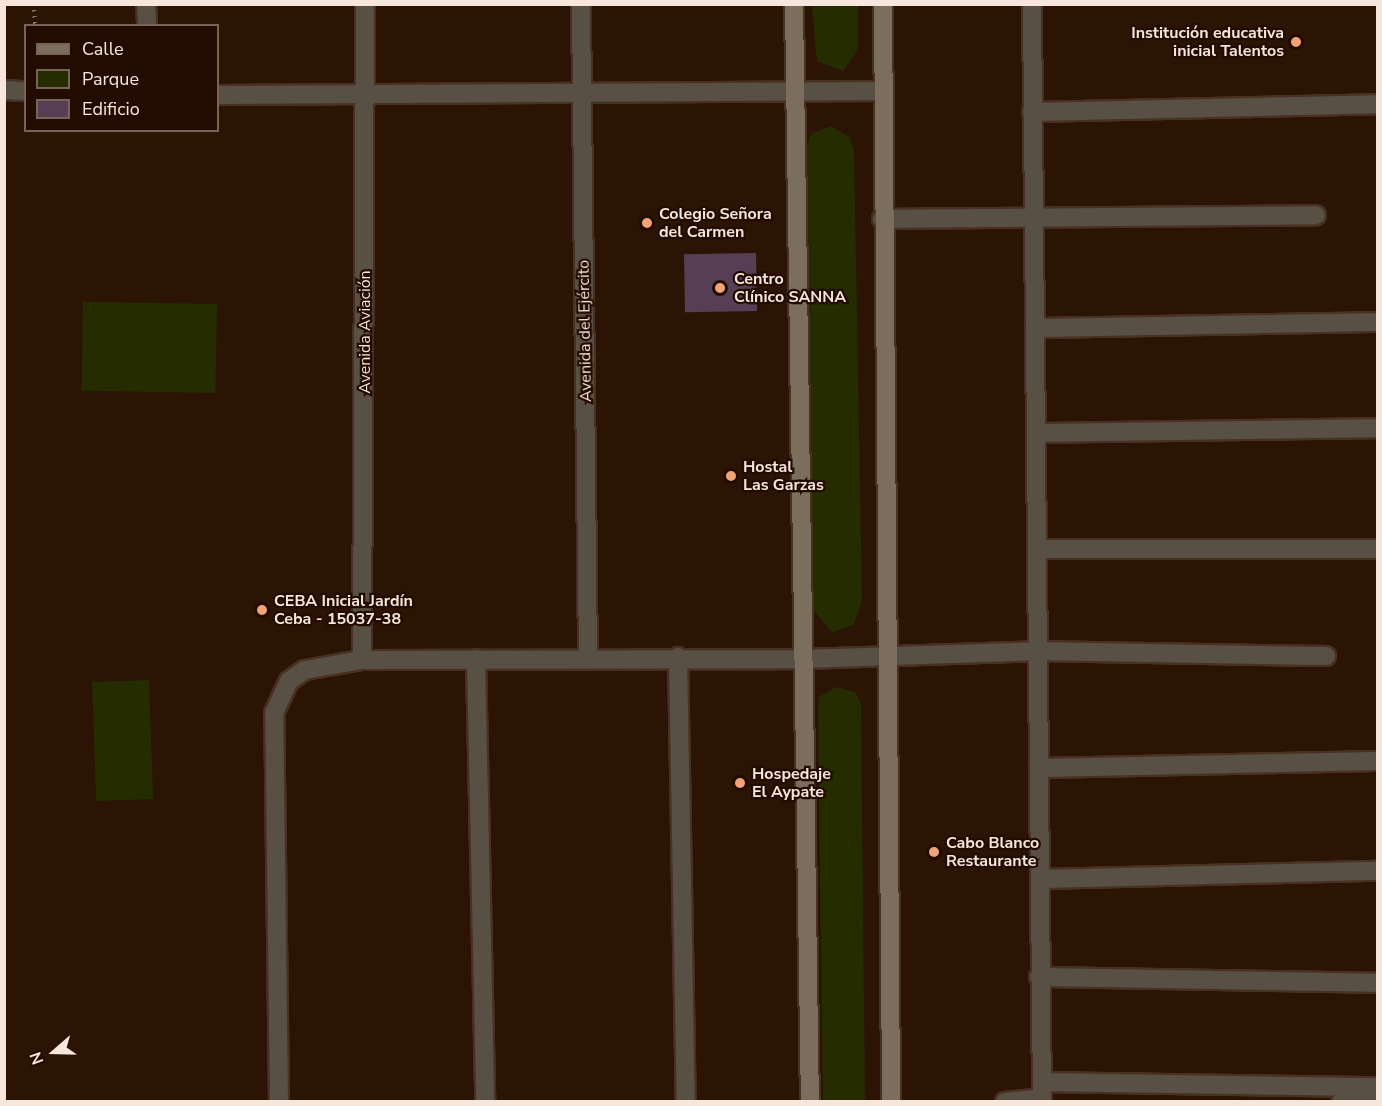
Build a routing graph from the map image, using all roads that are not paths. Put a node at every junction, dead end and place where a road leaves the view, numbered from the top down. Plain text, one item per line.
1 (146, 4) edge
2 (365, 4) edge
3 (581, 4) edge
4 (794, 4) edge
5 (883, 4) edge
6 (1032, 4) edge
7 (147, 24) edge
8 (4, 90) edge
9 (24, 91) edge
10 (883, 91) junction
11 (794, 93) junction
12 (582, 94) junction
13 (219, 95) edge
14 (367, 97) junction
15 (1377, 104) edge
16 (1032, 112) junction
17 (1316, 214) dead end
18 (1036, 216) junction
19 (882, 219) junction
20 (1377, 321) edge
21 (1036, 328) junction
22 (1377, 428) edge
23 (1037, 433) junction
24 (1038, 549) junction
25 (1377, 549) edge
26 (1036, 651) junction
27 (1326, 656) dead end
28 (678, 657) junction
29 (890, 657) junction
30 (588, 658) junction
31 (476, 659) junction
32 (801, 659) junction
33 (362, 660) junction
34 (1377, 761) edge
35 (1041, 768) junction
36 (1377, 871) edge
37 (1042, 879) junction
38 (1039, 977) junction
39 (1377, 983) edge
40 (1377, 1087) edge
41 (1042, 1094) edge
42 (1377, 1098) edge
43 (279, 1101) edge
44 (485, 1101) edge
45 (686, 1101) edge
46 (810, 1101) edge
47 (891, 1101) edge
48 (1005, 1101) edge
49 (1341, 1101) edge

1 - 7 street
2 - 14 street, Avenida Aviación
3 - 12 street, Avenida del Ejército
4 - 11 main road
5 - 10 main road
6 - 16 street
8 - 9 street
10 - 11 street
10 - 19 main road
11 - 12 street
11 - 32 main road
12 - 14 street
12 - 30 street, Avenida del Ejército
13 - 14 street
14 - 33 street, Avenida Aviación
15 - 16 street
16 - 18 street
17 - 18 street
18 - 19 street
18 - 21 street
19 - 29 main road
20 - 21 street
21 - 23 street
22 - 23 street
23 - 24 street
24 - 25 street
24 - 26 street
26 - 27 street
26 - 29 street
26 - 35 street
28 - 30 street
28 - 32 street
28 - 45 street
29 - 32 street
29 - 47 main road
30 - 31 street
31 - 33 street
31 - 44 street
32 - 46 main road
33 - 43 street
34 - 35 street
35 - 37 street
36 - 37 street
37 - 38 street
38 - 39 street
38 - 41 street
40 - 41 street
41 - 48 street
42 - 49 street

